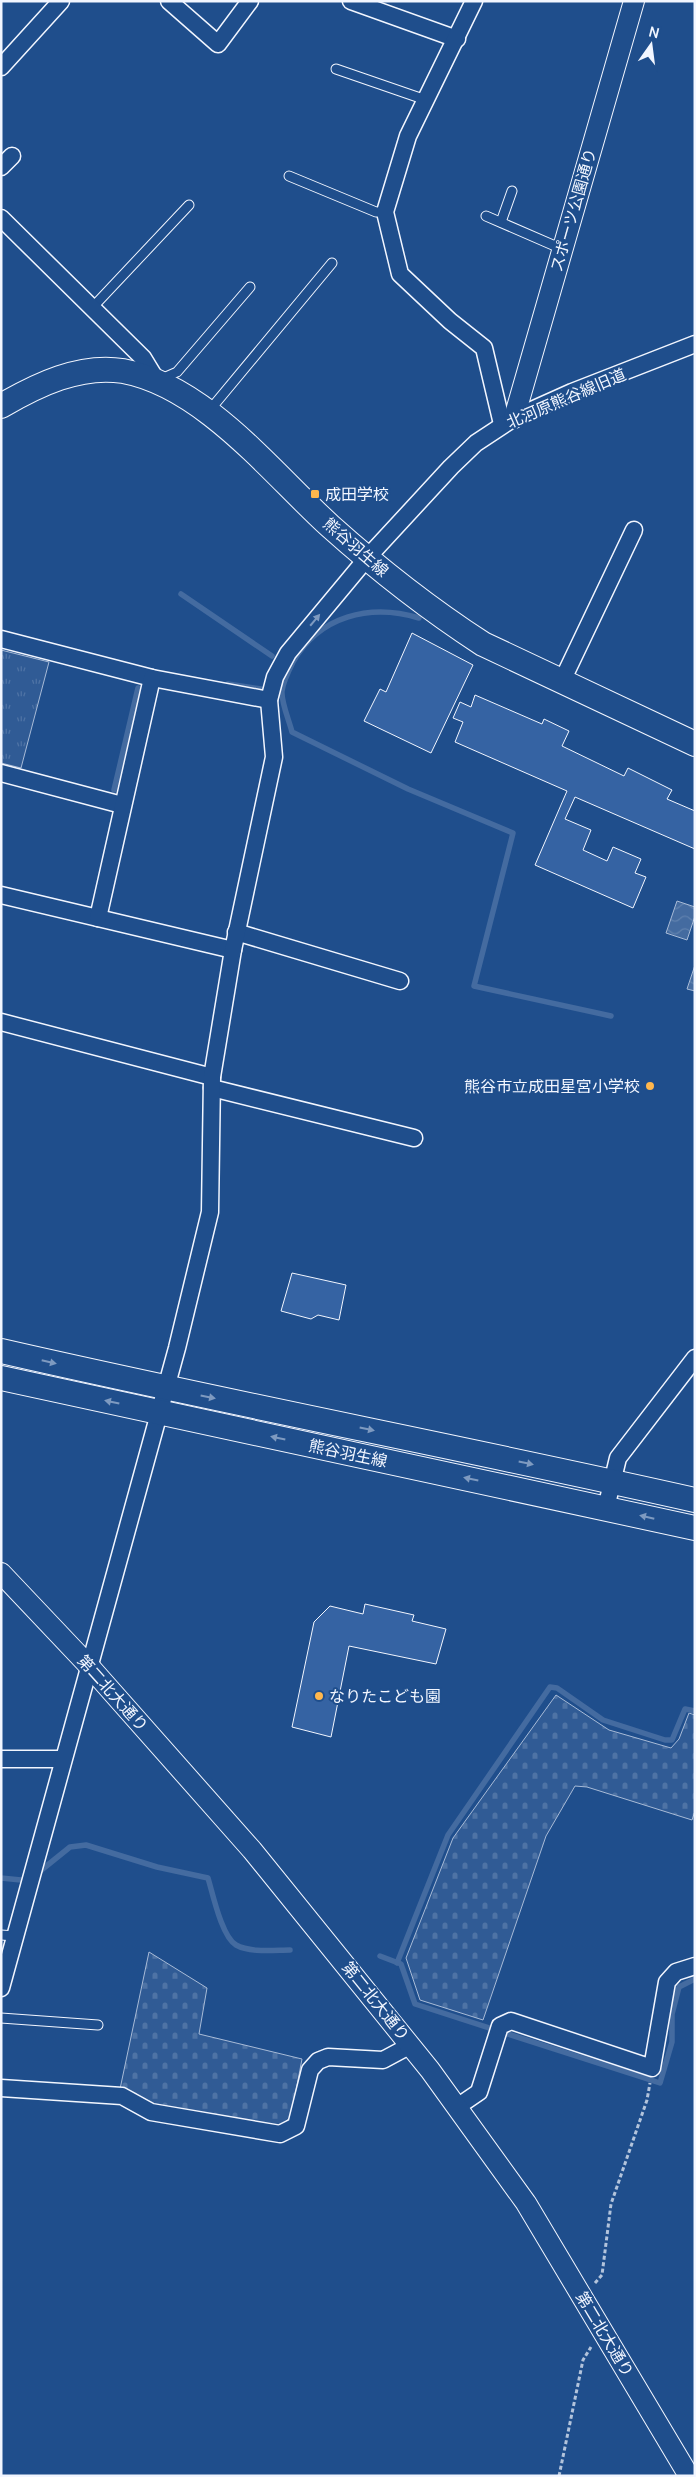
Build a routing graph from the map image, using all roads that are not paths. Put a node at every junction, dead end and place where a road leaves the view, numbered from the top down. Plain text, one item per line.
1 (61, 1) edge
2 (169, 1) edge
3 (250, 1) edge
4 (351, 1) edge
5 (474, 1) edge
6 (634, 1) edge
7 (457, 39) junction
8 (1, 66) edge
9 (336, 68) dead end
10 (426, 100) junction
11 (289, 176) dead end
12 (512, 191) dead end
13 (189, 205) dead end
14 (385, 212) junction
15 (486, 216) dead end
16 (1, 218) edge
17 (501, 222) junction
18 (562, 249) junction
19 (332, 263) dead end
20 (250, 287) dead end
21 (92, 308) junction
22 (695, 344) edge
23 (157, 381) junction
24 (1, 406) edge
25 (209, 411) junction
26 (508, 421) junction
27 (634, 530) dead end
28 (367, 558) junction
29 (1, 639) edge
30 (152, 678) junction
31 (562, 681) junction
32 (269, 700) junction
33 (695, 744) edge
34 (1, 772) edge
35 (122, 805) junction
36 (1, 895) edge
37 (98, 918) junction
38 (236, 932) junction
39 (233, 950) junction
40 (400, 982) dead end
41 (1, 1022) edge
42 (212, 1083) junction
43 (414, 1138) dead end
44 (1, 1351) edge
45 (695, 1358) edge
46 (1, 1378) edge
47 (165, 1388) junction
48 (159, 1412) junction
49 (611, 1481) junction
50 (695, 1500) edge
51 (606, 1508) junction
52 (695, 1528) edge
53 (1, 1573) edge
54 (90, 1667) junction
55 (1, 1759) edge
56 (63, 1759) junction
57 (8, 1936) edge
58 (695, 1966) edge
59 (1, 1988) edge
60 (1, 2018) edge
61 (98, 2025) dead end
62 (411, 2045) junction
63 (1, 2088) edge
64 (457, 2107) junction
65 (689, 2476) edge

1 - 8 street
2 - 3 street
4 - 7 street
5 - 7 street
6 - 18 street, スポーツ公園通り
7 - 10 street
9 - 10 lane
10 - 14 street
11 - 14 lane
12 - 17 lane
13 - 21 lane
14 - 26 street
15 - 17 lane
16 - 21 street
17 - 18 lane
18 - 26 street, スポーツ公園通り
19 - 25 lane
20 - 23 lane
21 - 23 street
22 - 26 street, 北河原熊谷線旧道
23 - 24 main road, 熊谷羽生線
23 - 25 main road, 熊谷羽生線
25 - 28 main road, 熊谷羽生線
26 - 28 street, 北河原熊谷線旧道
27 - 31 street
28 - 31 main road, 熊谷羽生線
32 -> 28 street, 北河原熊谷線旧道
29 - 30 street
30 - 32 street
30 - 35 street
31 - 33 main road, 熊谷羽生線
32 - 38 street
34 - 35 street
35 - 37 street
36 - 37 street
37 - 39 street
38 - 39 street
38 - 40 street
39 - 42 street
41 - 42 street
42 - 43 street
42 - 47 street
44 -> 47 main road, 熊谷羽生線
45 - 49 street
48 -> 46 main road, 熊谷羽生線
47 - 48 street
47 -> 49 main road, 熊谷羽生線
51 -> 48 main road, 熊谷羽生線
48 - 54 street
49 - 50 main road, 熊谷羽生線
49 - 51 street
52 -> 51 main road, 熊谷羽生線
53 - 54 street, 第二北大通り
54 - 56 street
54 - 62 street, 第二北大通り
55 - 56 street
56 - 57 street
57 - 59 street
58 - 64 street
60 - 61 lane
62 - 63 street
62 - 64 street, 第二北大通り
64 - 65 street, 第二北大通り

